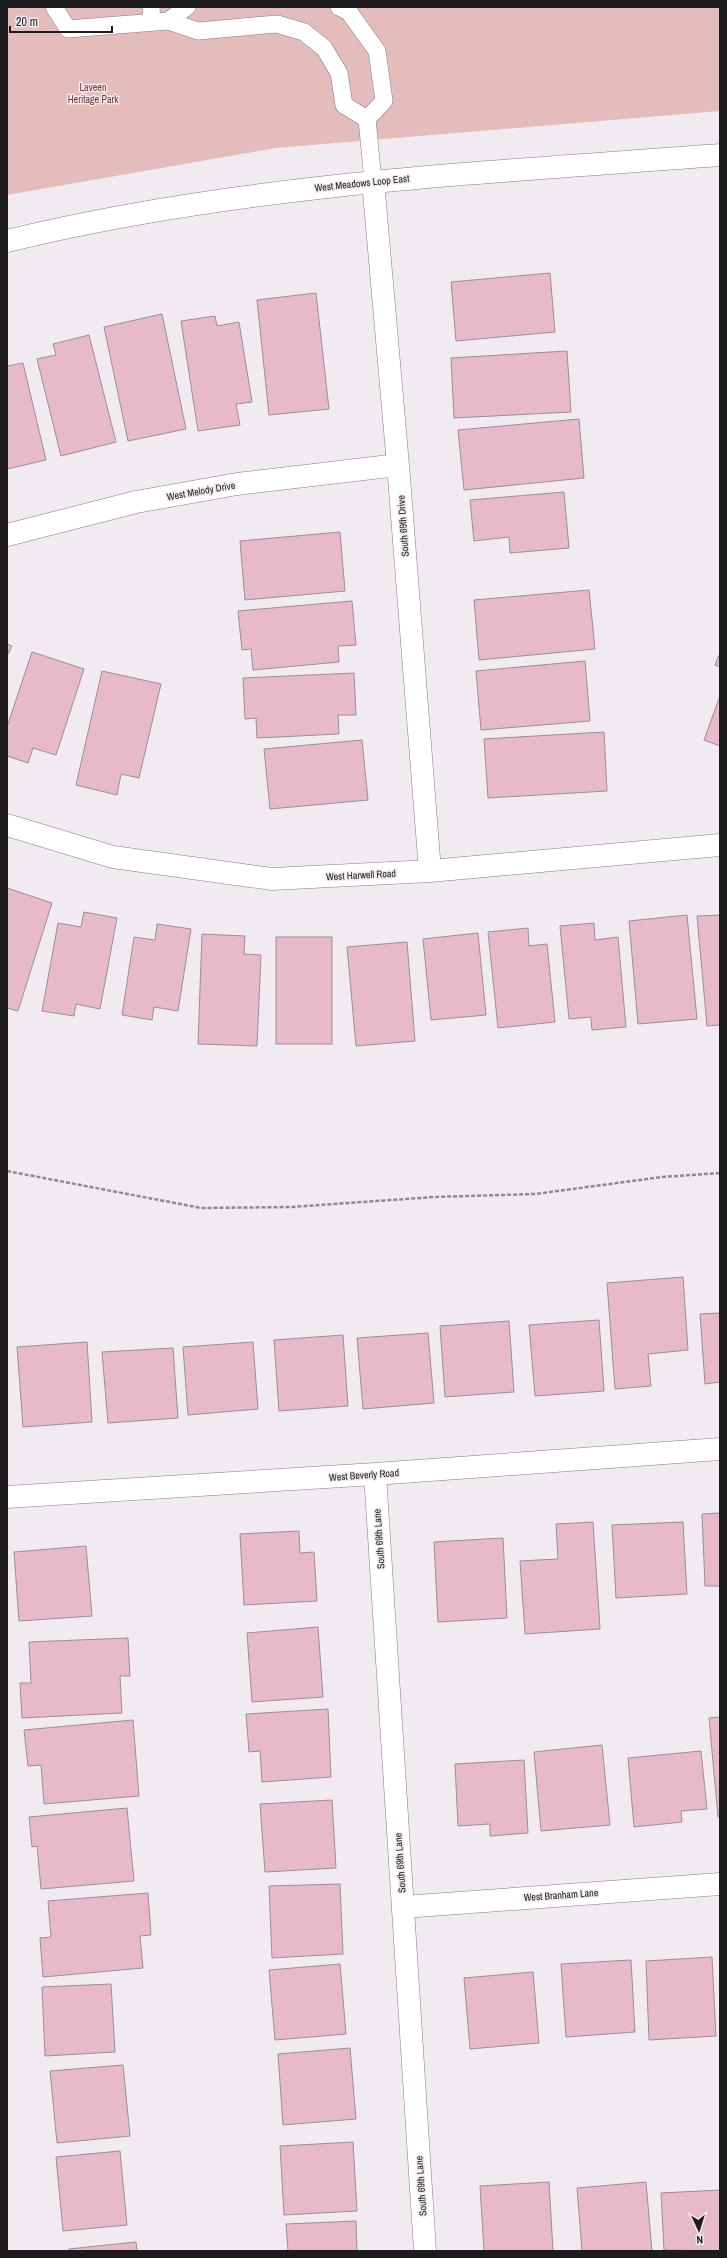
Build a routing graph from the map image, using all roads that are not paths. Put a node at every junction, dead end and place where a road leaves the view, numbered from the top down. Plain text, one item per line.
1 (54, 7) edge
2 (187, 7) edge
3 (339, 7) edge
4 (157, 17) edge
5 (367, 118) junction
6 (720, 154) edge
7 (373, 181) junction
8 (7, 241) edge
9 (398, 465) junction
10 (7, 535) edge
11 (7, 824) edge
12 (720, 846) edge
13 (430, 871) junction
14 (720, 1449) edge
15 (375, 1474) junction
16 (7, 1497) edge
17 (720, 1884) edge
18 (402, 1907) junction
19 (425, 2251) edge

1 - 4 lane
2 - 4 lane
3 - 5 lane
4 - 5 lane
5 - 7 lane
6 - 7 street, West Meadows Loop East
7 - 8 street, West Meadows Loop East
7 - 9 street, South 69th Drive
9 - 10 street, West Melody Drive
9 - 13 street, South 69th Drive
11 - 13 street, West Harwell Road
12 - 13 street, West Harwell Road
14 - 15 street, West Beverly Road
15 - 16 street, West Beverly Road
15 - 18 street, South 69th Lane
17 - 18 street, West Branham Lane
18 - 19 street, South 69th Lane

